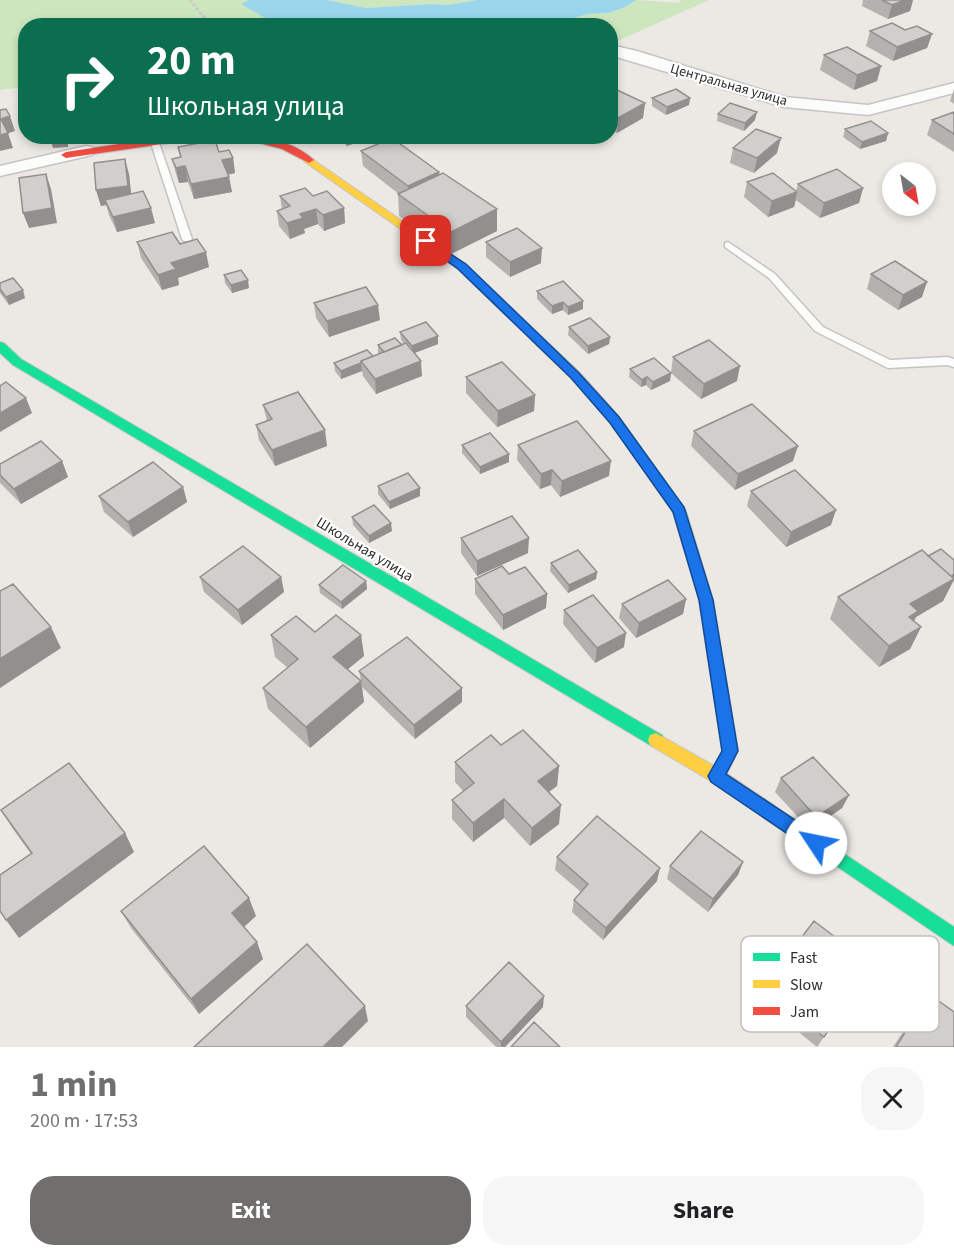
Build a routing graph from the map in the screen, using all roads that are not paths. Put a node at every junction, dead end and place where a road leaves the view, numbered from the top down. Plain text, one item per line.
1 (618, 52) edge
2 (954, 88) edge
3 (133, 144) edge
4 (158, 144) edge
5 (269, 144) edge
6 (0, 171) edge
7 (187, 238) dead end
8 (728, 245) dead end
9 (0, 346) edge
10 (954, 363) edge
11 (717, 776) junction
12 (954, 937) edge

1 - 2 street, Центральная улица
3 - 6 street
4 - 7 lane
5 - 11 street
8 - 10 lane
9 - 11 street, Школьная улица
11 - 12 street, Школьная улица

